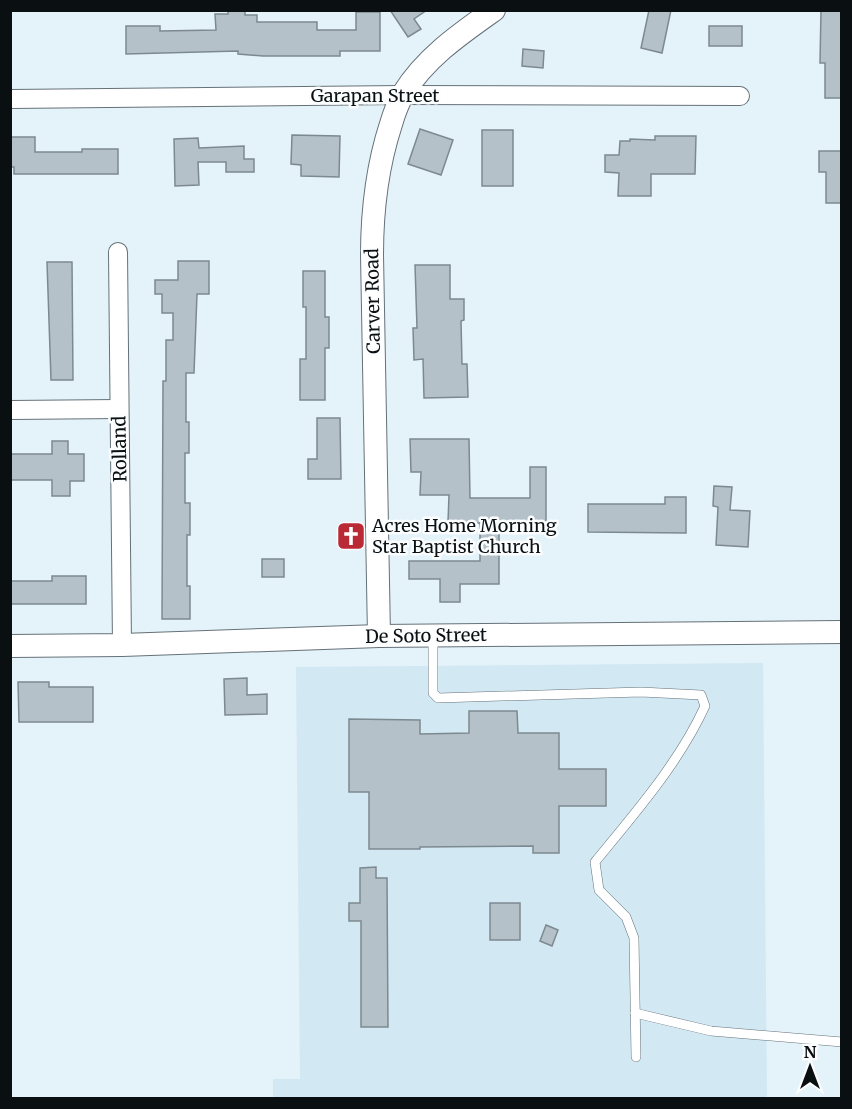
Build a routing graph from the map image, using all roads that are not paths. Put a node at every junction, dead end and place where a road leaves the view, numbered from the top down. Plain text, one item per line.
1 (494, 10) edge
2 (402, 96) junction
3 (740, 96) dead end
4 (10, 99) edge
5 (118, 252) dead end
6 (119, 409) junction
7 (10, 410) edge
8 (842, 632) edge
9 (379, 636) junction
10 (433, 636) junction
11 (122, 645) junction
12 (10, 646) edge
13 (635, 1013) junction
14 (842, 1042) edge
15 (636, 1057) dead end

1 - 2 street, Carver Road
2 - 3 street, Garapan Street
2 - 4 street, Garapan Street
2 - 9 street, Carver Road
5 - 6 street, Rolland
6 - 7 street
6 - 11 street, Rolland
8 - 10 street, De Soto Street
9 - 10 street, De Soto Street
9 - 11 street, De Soto Street
10 - 13 lane
11 - 12 street, De Soto Street
13 - 14 lane
13 - 15 lane

